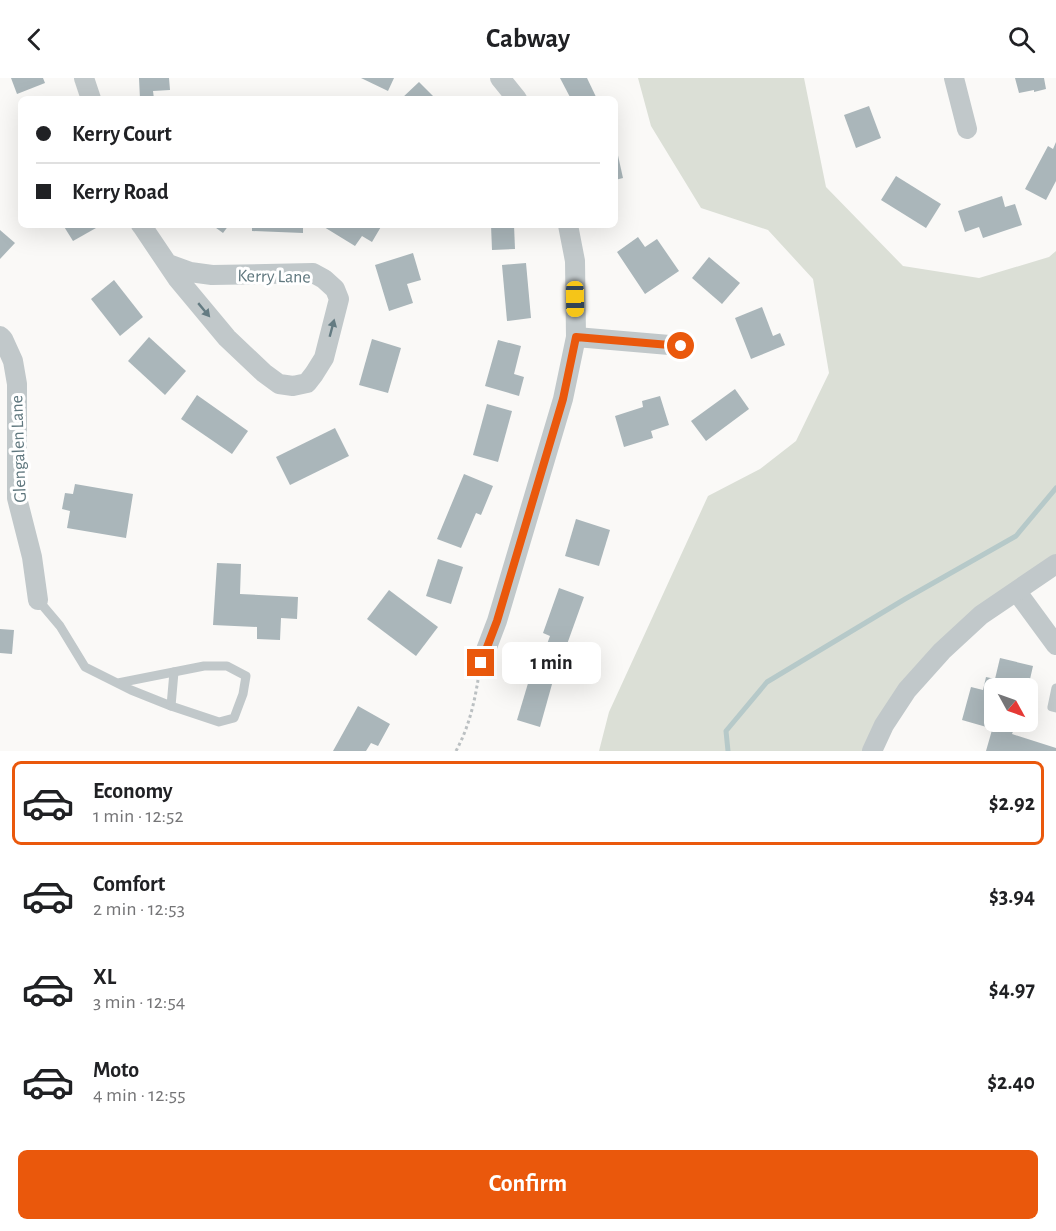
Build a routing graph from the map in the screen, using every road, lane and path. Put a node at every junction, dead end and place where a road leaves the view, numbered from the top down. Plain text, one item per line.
1 (84, 78) edge
2 (500, 78) edge
3 (954, 78) edge
4 (91, 96) edge
5 (515, 96) edge
6 (967, 129) dead end
7 (143, 228) edge
8 (569, 228) edge
9 (168, 264) junction
10 (0, 336) edge
11 (576, 337) junction
12 (681, 346) dead end
13 (1056, 564) edge
14 (1017, 592) junction
15 (38, 600) joint
16 (1056, 645) edge
17 (481, 663) joint
18 (174, 672) junction
19 (118, 683) junction
20 (1056, 688) edge
21 (171, 706) junction
22 (1056, 708) edge
23 (456, 751) edge
24 (872, 751) edge

1 - 4 street
2 - 5 street
3 - 6 street
7 - 9 street, Kerry Lane
8 - 11 street
9 -> 9 street, Kerry Lane
10 - 15 street, Glengalen Lane
11 - 12 street
11 - 17 street
13 - 14 street
14 - 16 street
14 - 24 street
15 - 19 lane
17 - 23 path
18 - 19 lane
18 - 21 lane
18 - 21 lane
19 - 21 lane
20 - 22 lane

